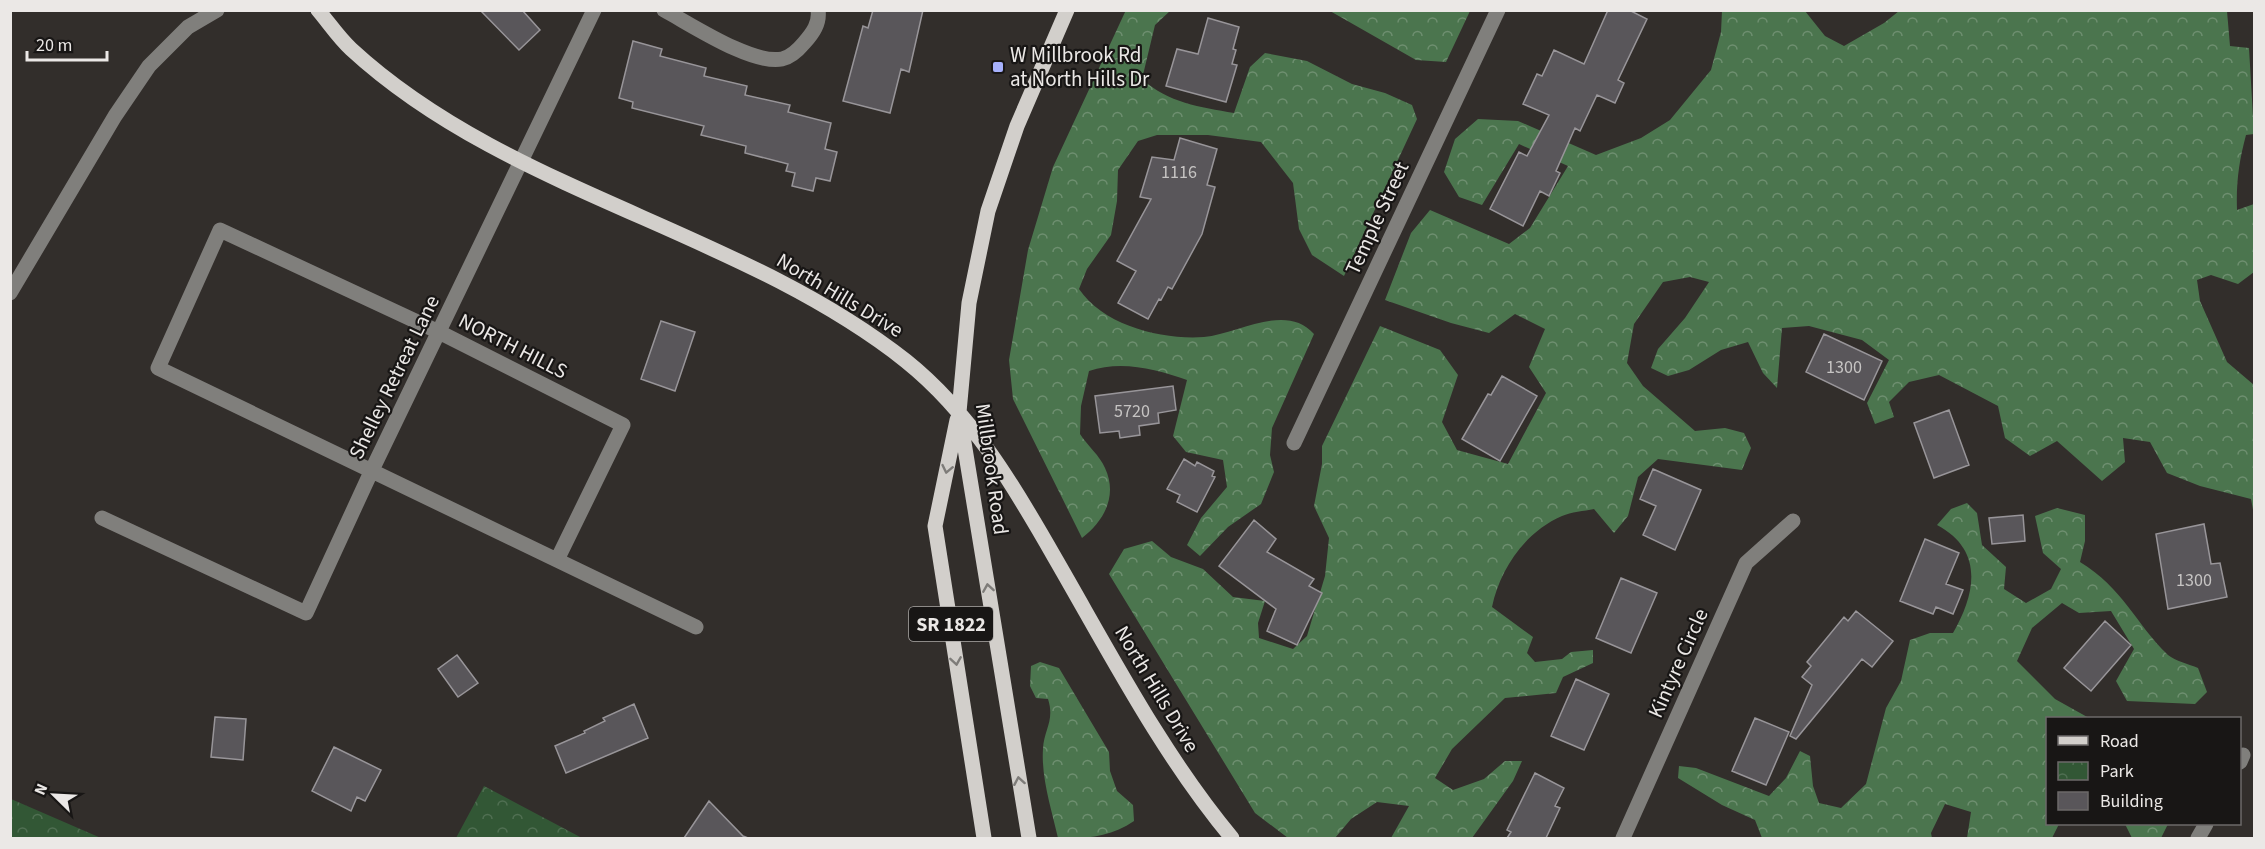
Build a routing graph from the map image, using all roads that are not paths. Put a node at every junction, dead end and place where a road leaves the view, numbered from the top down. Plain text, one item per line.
1 (217, 10) edge
2 (318, 10) edge
3 (594, 10) edge
4 (664, 10) edge
5 (818, 10) edge
6 (1067, 10) edge
7 (1498, 10) edge
8 (522, 160) junction
9 (10, 293) edge
10 (439, 332) junction
11 (959, 411) junction
12 (1294, 443) dead end
13 (371, 472) junction
14 (102, 518) dead end
15 (1793, 521) dead end
16 (557, 560) junction
17 (696, 627) dead end
18 (984, 838) edge
19 (1029, 838) edge
20 (1232, 838) edge
21 (1623, 838) edge

1 - 9 street
2 - 8 main road, North Hills Drive
3 - 8 street, Shelley Retreat Lane
4 - 5 street
6 - 11 main road, Millbrook Road / SR 1822
7 - 12 street, Temple Street
8 - 10 street, Shelley Retreat Lane
8 - 11 main road, North Hills Drive
10 - 13 street, Shelley Retreat Lane
10 - 13 street, NORTH HILLS
10 - 16 street, NORTH HILLS
11 -> 18 main road, SR 1822
19 -> 11 main road, Millbrook Road / SR 1822
11 - 20 main road, North Hills Drive
13 - 14 street, Shelley Retreat Lane
13 - 16 street
15 - 21 street, Kintyre Circle
16 - 17 street

